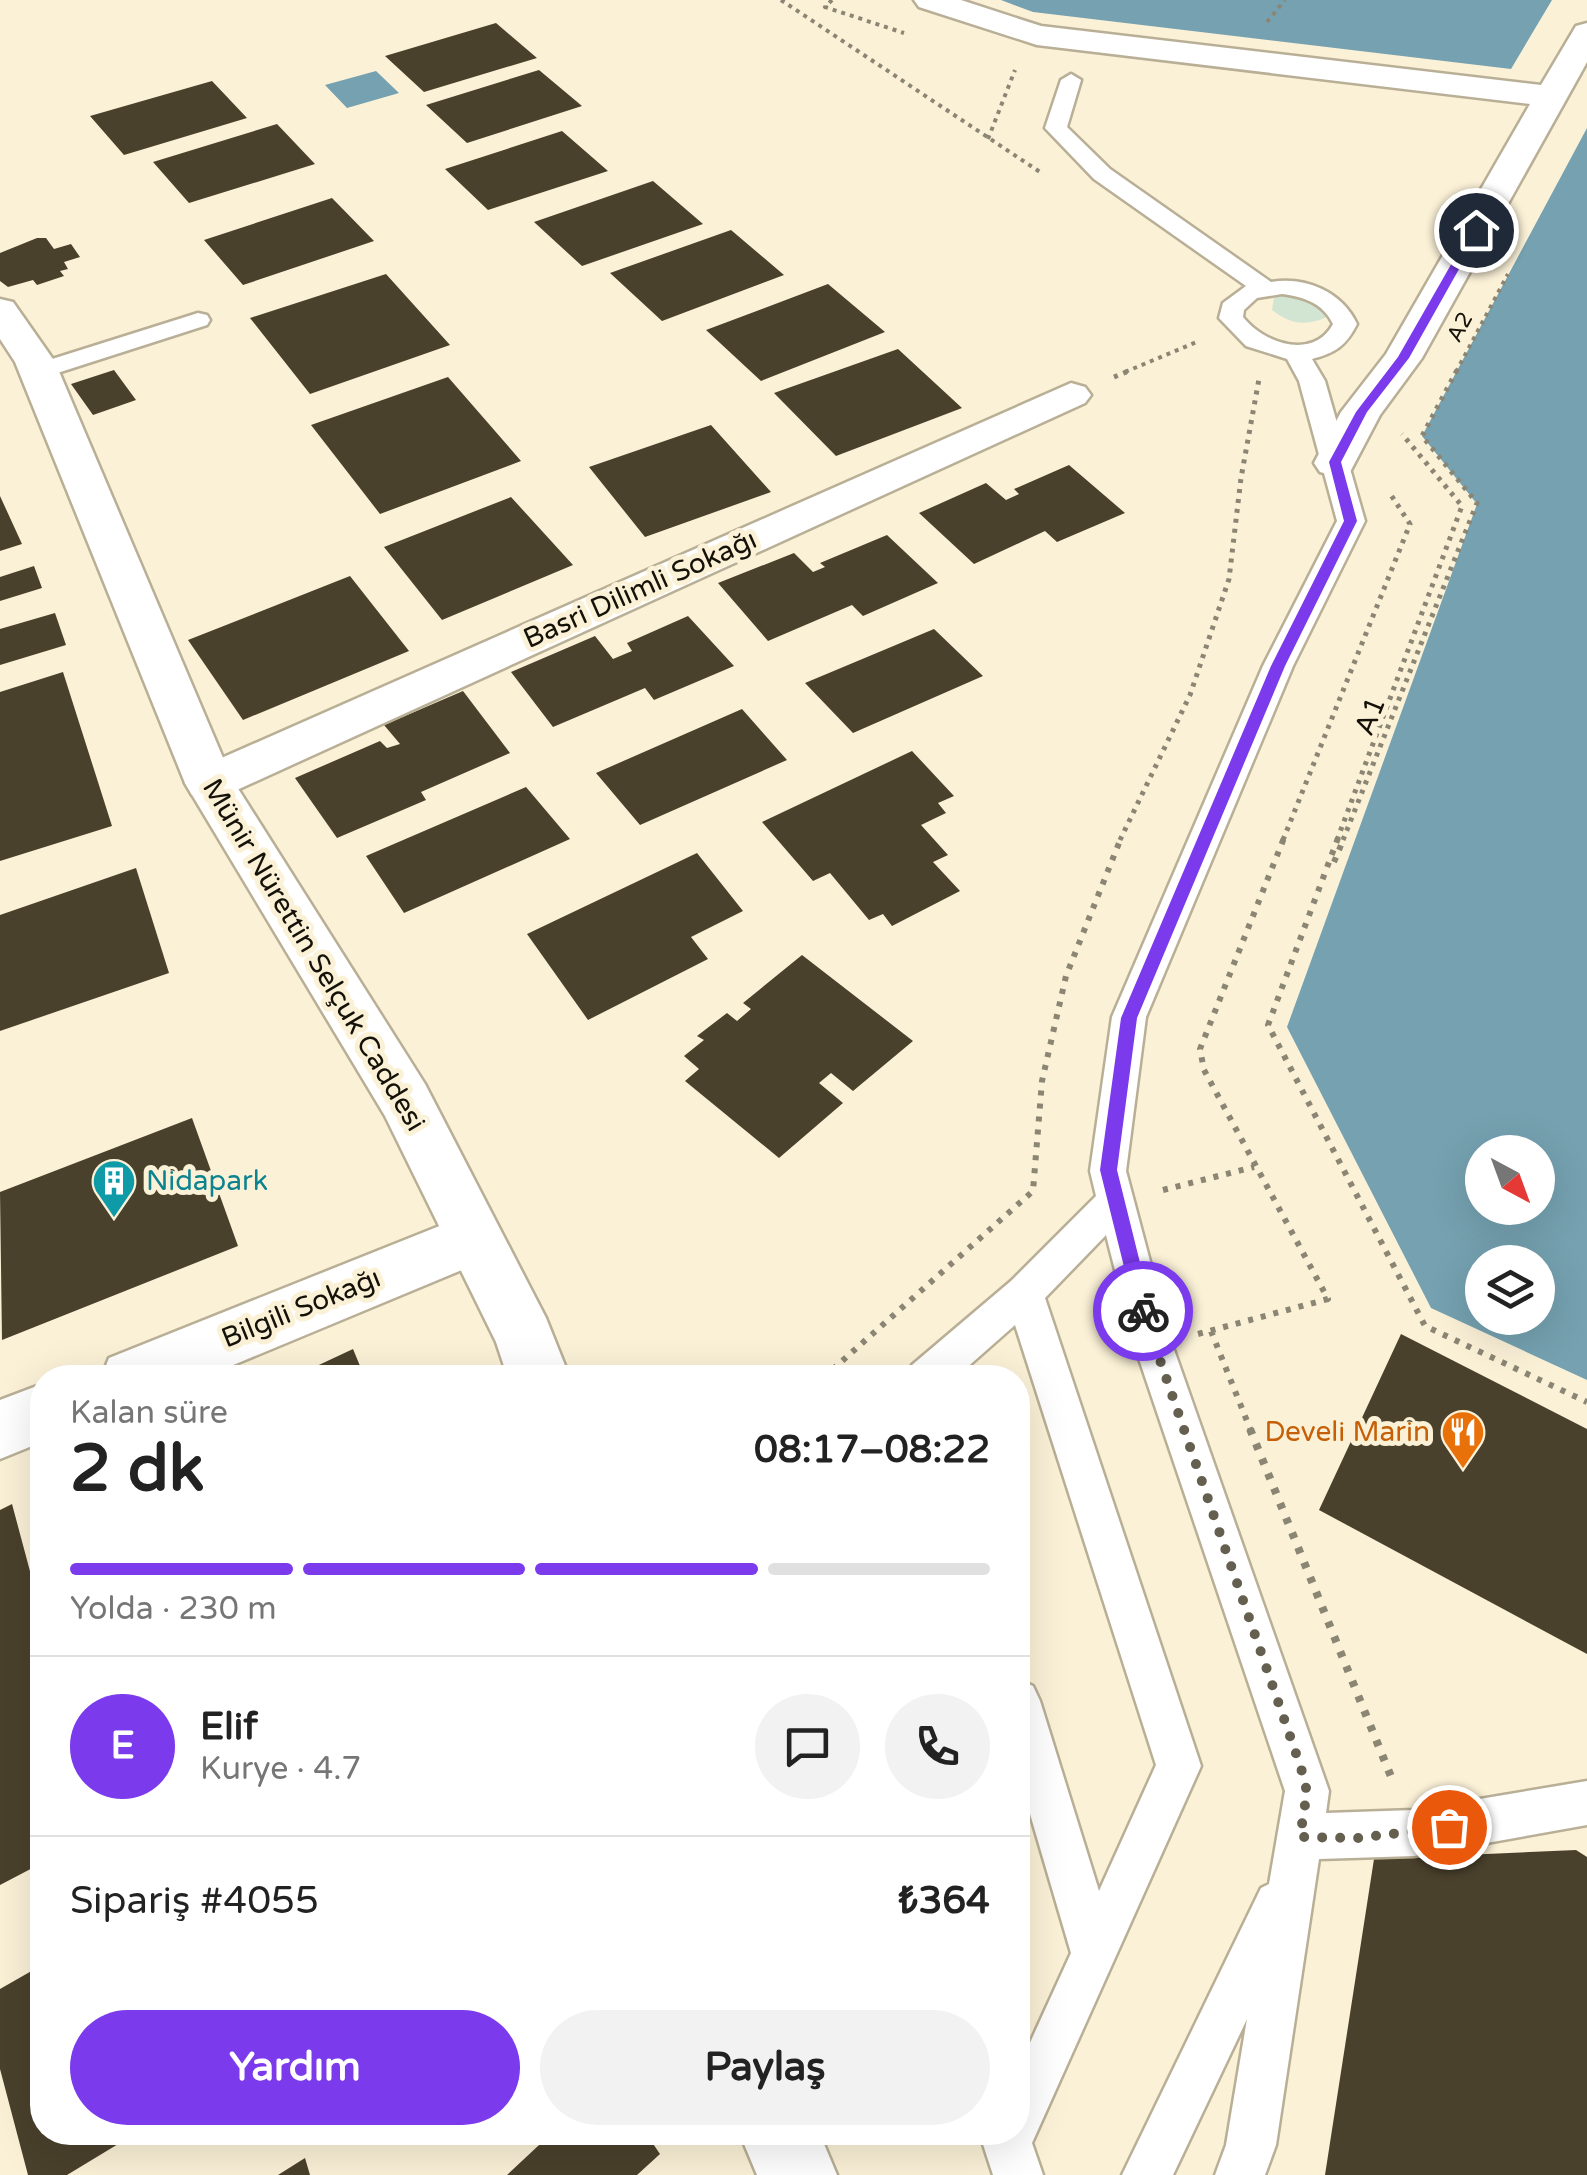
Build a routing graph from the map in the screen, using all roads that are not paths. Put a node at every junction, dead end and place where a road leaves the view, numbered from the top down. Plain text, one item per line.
1 (930, 0) edge
2 (1587, 33) edge
3 (1071, 80) dead end
4 (1551, 96) junction
5 (1265, 288) junction
6 (0, 310) edge
7 (198, 320) dead end
8 (1296, 352) junction
9 (39, 371) junction
10 (1071, 395) road end
11 (1342, 448) junction
12 (209, 783) junction
13 (1114, 1203) junction
14 (472, 1239) junction
15 (1024, 1293) junction
16 (162, 1365) edge
17 (535, 1365) edge
18 (941, 1365) edge
19 (30, 1418) edge
20 (0, 1430) edge
21 (1030, 1741) edge
22 (1587, 1803) edge
23 (1296, 1854) junction
24 (1094, 1952) junction
25 (1030, 2100) edge
26 (784, 2145) edge
27 (798, 2175) edge
28 (1147, 2175) edge
29 (1240, 2175) edge

1 - 4 street
2 - 4 street
3 - 5 lane
4 - 11 street
5 - 8 lane
5 - 8 lane
6 - 9 street, Münir Nürettin Selçuk Caddesi
7 - 9 lane
8 - 11 lane
9 - 12 street, Münir Nürettin Selçuk Caddesi
10 - 12 street, Basri Dilimli Sokağı
11 - 13 lane
12 - 14 street, Münir Nürettin Selçuk Caddesi
13 - 15 lane
13 - 23 lane
14 - 16 street, Bilgili Sokağı
14 - 17 street, Münir Nürettin Selçuk Caddesi
15 - 18 lane
15 - 24 lane
19 - 20 street
21 - 24 lane
22 - 23 lane
23 - 28 lane
23 - 29 lane
24 - 25 lane
26 - 27 street

